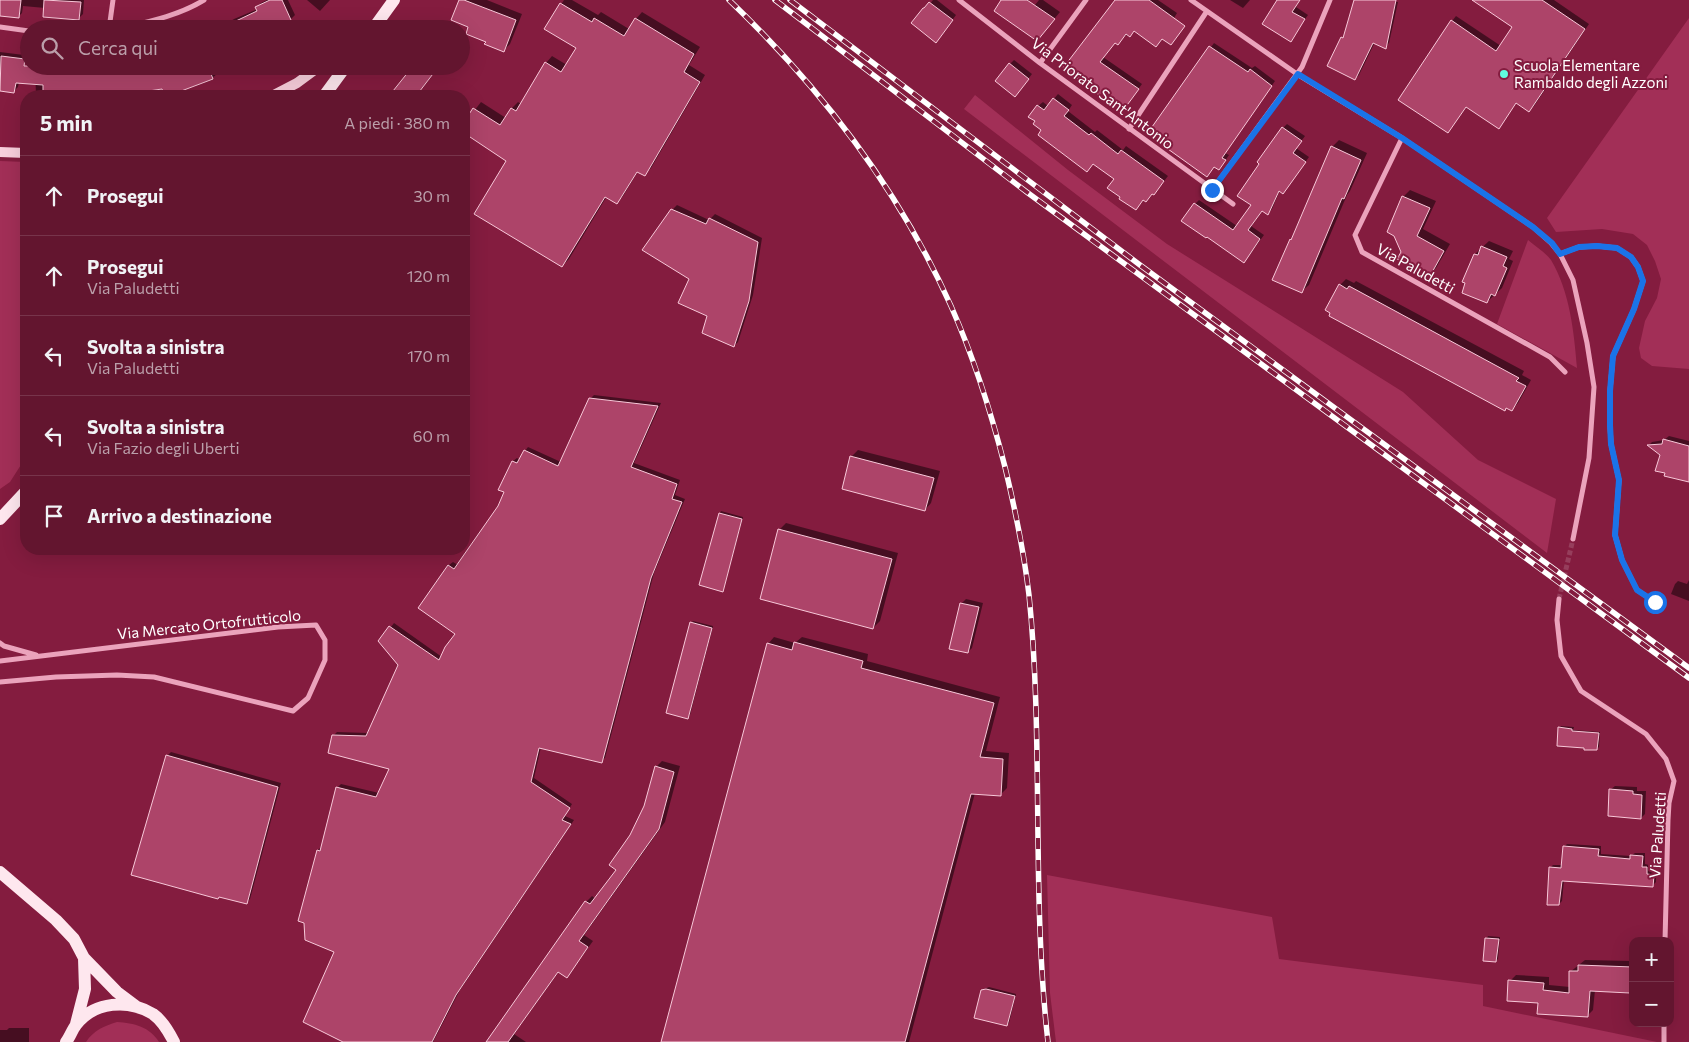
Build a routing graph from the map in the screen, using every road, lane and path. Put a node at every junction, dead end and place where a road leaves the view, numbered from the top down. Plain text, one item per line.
1 (113, 0) edge
2 (204, 0) edge
3 (394, 0) edge
4 (959, 0) edge
5 (1086, 0) edge
6 (1191, 0) edge
7 (1330, 0) edge
8 (1208, 12) junction
9 (110, 20) edge
10 (156, 20) edge
11 (379, 20) edge
12 (0, 27) edge
13 (20, 30) edge
14 (1040, 63) junction
15 (1298, 74) junction
16 (308, 75) edge
17 (339, 75) edge
18 (284, 90) edge
19 (328, 90) edge
20 (1129, 129) junction
21 (1402, 138) junction
22 (0, 152) edge
23 (20, 153) edge
24 (1212, 190) junction
25 (1233, 204) dead end
26 (1560, 254) junction
27 (1565, 372) dead end
28 (20, 497) edge
29 (0, 519) edge
30 (1573, 539) tunnel mouth
31 (1559, 599) tunnel mouth
32 (1655, 602) dead end
33 (0, 643) edge
34 (39, 656) junction
35 (0, 661) edge
36 (0, 682) edge
37 (0, 872) edge
38 (1665, 937) edge
39 (84, 958) junction
40 (137, 1006) junction
41 (76, 1024) junction
42 (1664, 1027) edge
43 (66, 1042) edge
44 (174, 1042) edge
45 (1664, 1042) edge

1 - 9 street
2 - 10 street
3 - 11 main road
4 - 14 street, Via Priorato Sant'Antonio
5 - 14 street
6 - 8 street
7 - 15 street
8 - 15 street
8 - 20 street
12 - 13 street
14 - 20 street, Via Priorato Sant'Antonio
15 - 21 street
15 - 24 street
16 - 18 main road
17 - 19 main road
20 - 24 street, Via Priorato Sant'Antonio
21 - 26 street
21 - 27 street, Via Paludetti
22 - 23 main road
24 - 25 street, Via Priorato Sant'Antonio
26 - 30 street
26 - 32 street
28 - 29 main road
31 - 38 street, Via Paludetti
33 - 34 street, Via Mercato Ortofrutticolo
34 - 35 street, Via Mercato Ortofrutticolo
34 - 36 street, Via Mercato Ortofrutticolo
37 - 39 main road
39 - 40 main road
39 - 41 main road
40 - 41 main road
40 - 44 main road
41 - 43 main road
42 - 45 street

